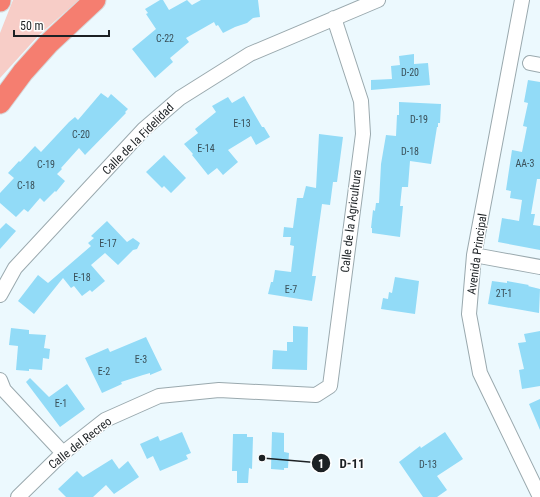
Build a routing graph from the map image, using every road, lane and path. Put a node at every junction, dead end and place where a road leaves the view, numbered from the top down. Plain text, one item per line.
1 (95, 0) edge
2 (378, 0) edge
3 (522, 0) edge
4 (334, 18) junction
5 (0, 103) edge
6 (474, 255) junction
7 (540, 267) edge
8 (0, 295) edge
9 (0, 380) edge
10 (292, 394) joint
11 (63, 453) junction
12 (18, 497) edge
13 (540, 497) edge

1 - 5 highway
2 - 4 street, Calle de la Fidelidad
3 - 6 street, Avenida Principal
4 - 8 street, Calle de la Fidelidad
4 - 10 street, Calle de la Agricultura
6 - 7 street
6 - 13 street, Avenida Principal
9 - 11 street
10 - 11 street, Calle del Recreo
11 - 12 street, Calle del Recreo

